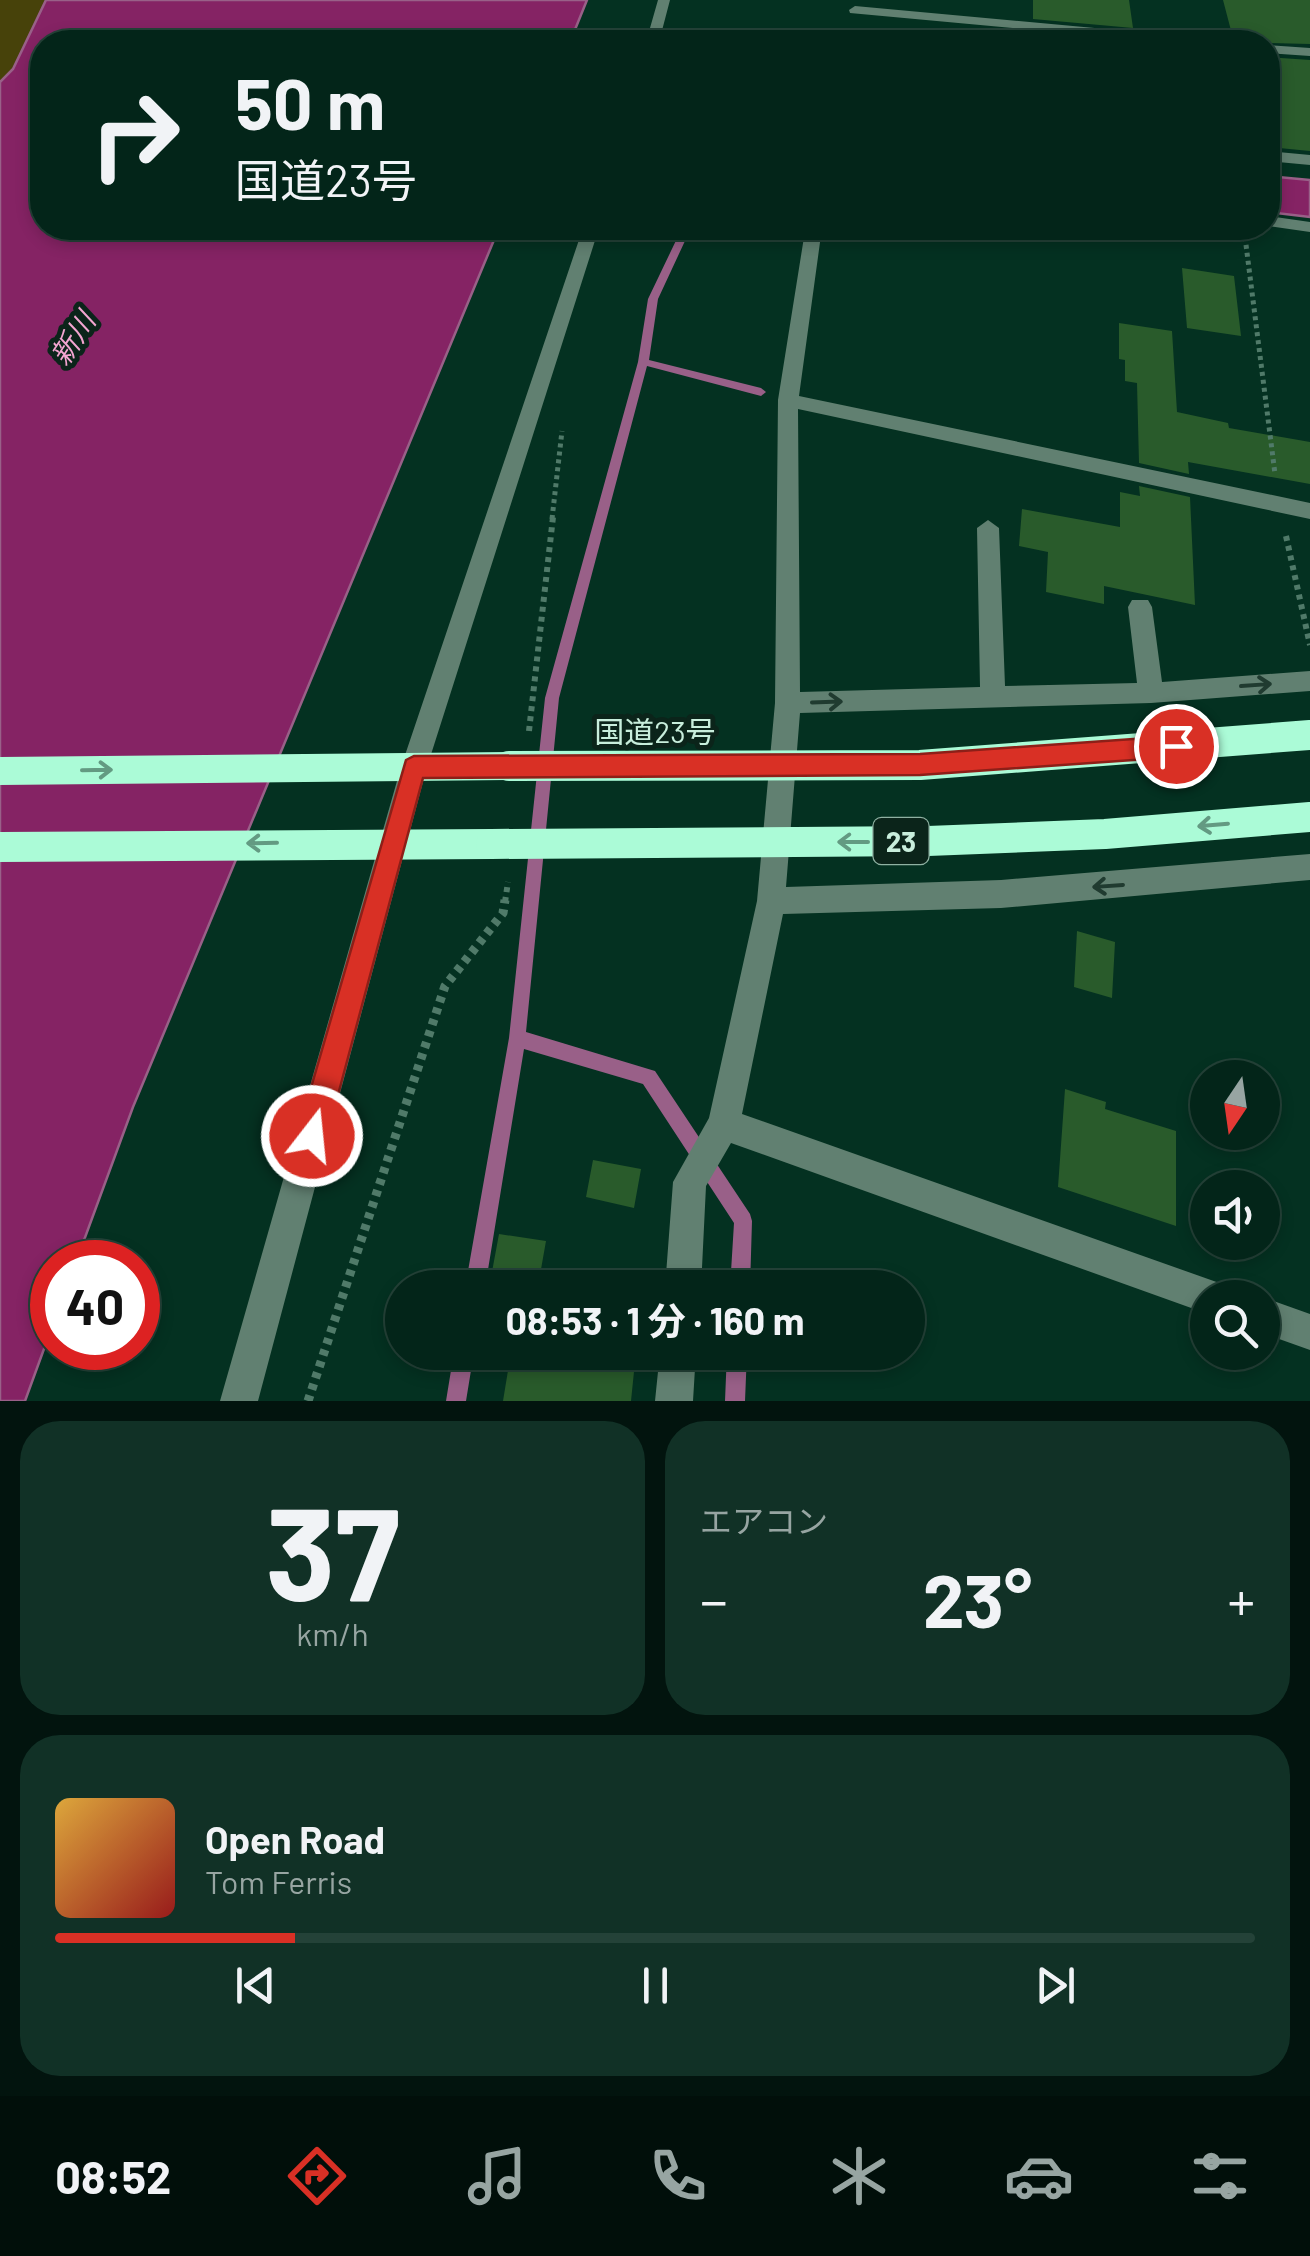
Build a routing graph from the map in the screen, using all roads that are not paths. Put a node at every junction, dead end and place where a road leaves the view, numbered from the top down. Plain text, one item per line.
1 (664, 0) edge
2 (854, 5) edge
3 (655, 30) edge
4 (855, 30) edge
5 (1090, 30) edge
6 (1280, 49) edge
7 (1310, 52) edge
8 (1280, 157) edge
9 (1310, 160) edge
10 (1280, 223) edge
11 (1310, 227) edge
12 (587, 240) edge
13 (817, 240) edge
14 (788, 400) junction
15 (1310, 511) edge
16 (988, 528) dead end
17 (1140, 607) dead end
18 (1310, 681) edge
19 (1151, 693) junction
20 (993, 697) junction
21 (788, 703) junction
22 (1310, 735) edge
23 (414, 767) junction
24 (0, 771) edge
25 (1310, 816) edge
26 (396, 842) junction
27 (0, 847) edge
28 (1310, 867) edge
29 (771, 900) junction
30 (719, 1132) junction
31 (683, 1270) edge
32 (1190, 1291) edge
33 (1280, 1321) edge
34 (1310, 1332) edge
35 (677, 1370) edge
36 (240, 1401) edge
37 (674, 1401) edge

1 - 3 street
2 - 4 street
2 - 5 street
6 - 7 street
8 - 9 street
10 - 11 street
12 - 23 street
13 - 14 street
14 - 15 street
14 - 21 street
16 - 20 street
17 - 19 street
19 -> 18 street
19 - 20 street
21 -> 20 street
21 - 29 street
22 - 23 highway, 国道23号, bridge
24 -> 23 highway, 国道23号
23 - 26 street
25 -> 26 highway, 23, bridge
26 -> 27 highway, 23
26 - 36 street
28 -> 29 street
29 - 30 street
30 - 31 street
30 - 32 street
33 - 34 street
35 - 37 street

